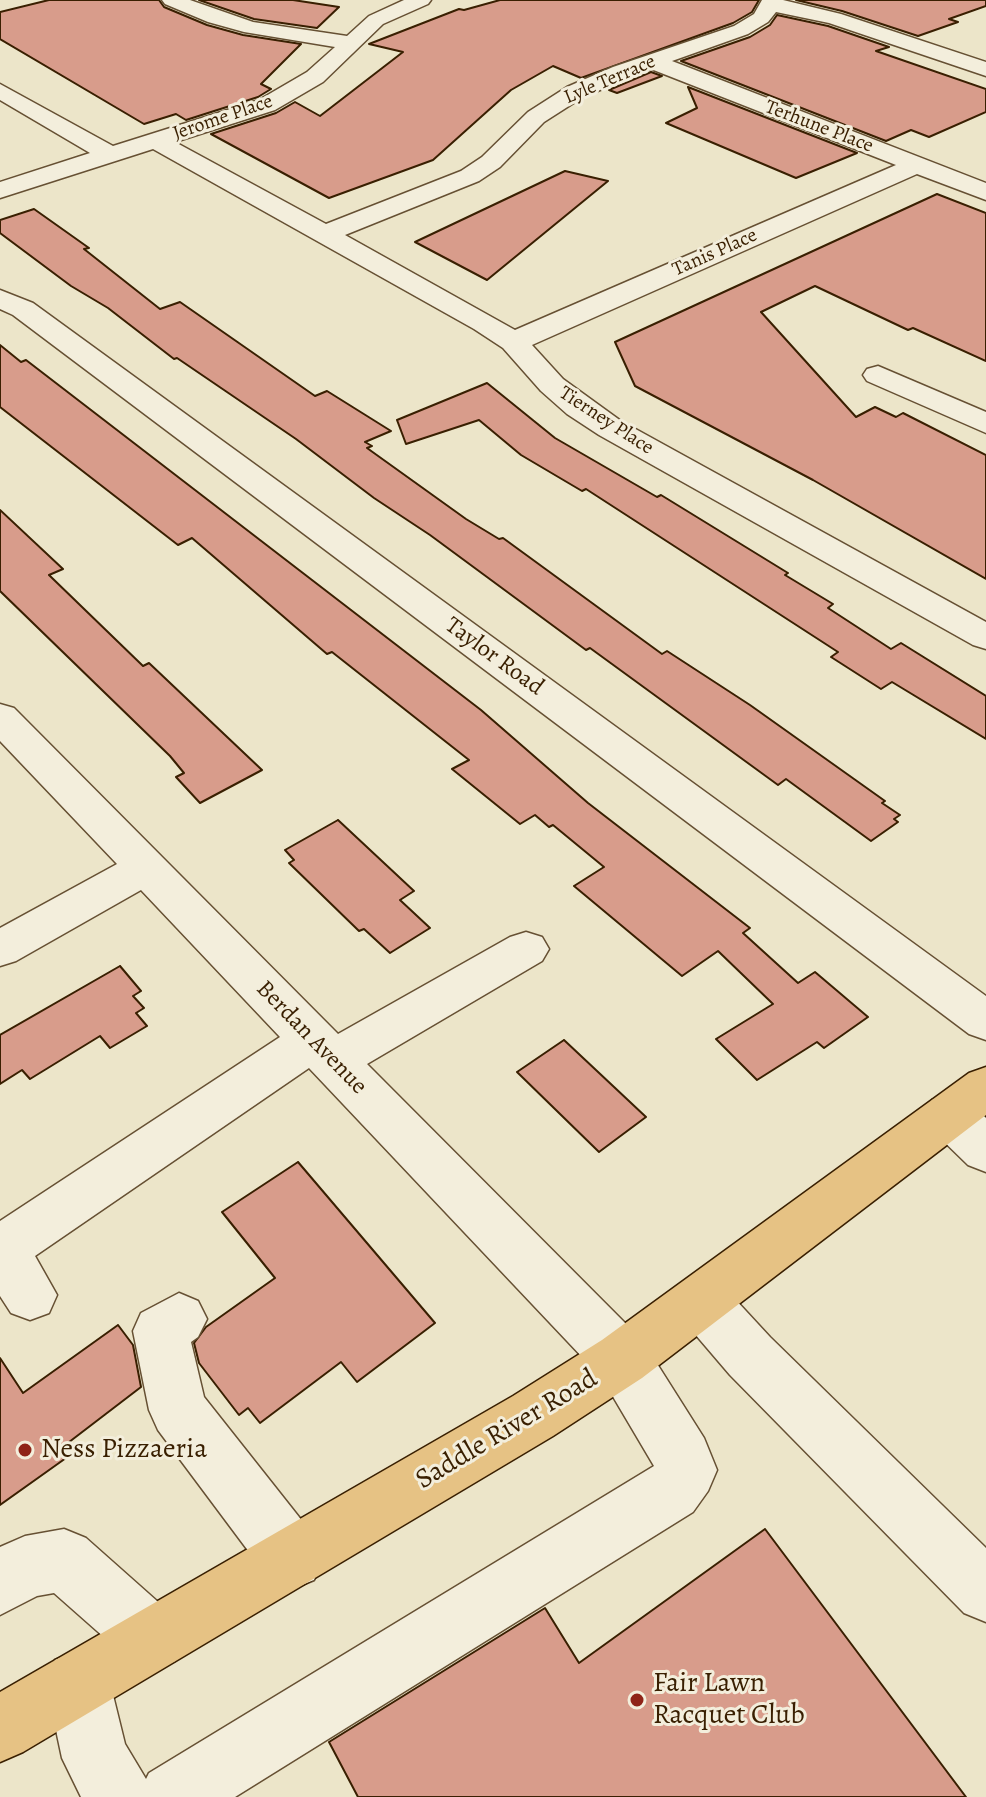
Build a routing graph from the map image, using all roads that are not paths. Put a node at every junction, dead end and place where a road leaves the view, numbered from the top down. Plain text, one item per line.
1 (172, 0) edge
2 (421, 0) edge
3 (771, 2) edge
4 (351, 43) junction
5 (972, 44) dead end
6 (944, 55) junction
7 (651, 61) junction
8 (986, 69) edge
9 (0, 91) edge
10 (156, 141) junction
11 (111, 155) junction
12 (917, 165) junction
13 (0, 190) edge
14 (986, 192) edge
15 (324, 234) junction
16 (0, 298) edge
17 (513, 342) junction
18 (878, 375) dead end
19 (986, 424) edge
20 (986, 637) edge
21 (0, 717) edge
22 (146, 868) junction
23 (0, 949) edge
24 (526, 949) dead end
25 (986, 1021) edge
26 (322, 1050) junction
27 (974, 1117) edge
28 (30, 1295) dead end
29 (702, 1302) junction
30 (179, 1319) dead end
31 (622, 1359) junction
32 (292, 1558) junction
33 (0, 1584) edge
34 (986, 1591) edge
35 (153, 1639) junction
36 (78, 1683) junction
37 (0, 1729) edge
38 (120, 1797) edge
39 (173, 1797) edge

1 - 4 street
2 - 4 street, Jerome Place
3 - 6 street
3 - 7 street, Lyle Terrace
4 - 10 street, Jerome Place
5 - 6 street
6 - 8 street
7 - 12 street, Terhune Place
7 - 15 street, Lyle Terrace
9 - 11 street
10 - 11 street, Jerome Place
10 - 15 street, Tierney Place
11 - 13 street, Jerome Place
12 - 14 street, Terhune Place
12 - 17 street, Tanis Place
15 - 17 street, Tierney Place
16 - 25 street, Taylor Road
17 - 20 street, Tierney Place
18 - 19 street
21 - 22 street, Berdan Avenue
22 - 23 street
22 - 26 street, Berdan Avenue
24 - 26 street
26 - 28 street
26 - 31 street, Berdan Avenue
27 - 29 main road, Saddle River Road
29 - 31 main road, Saddle River Road
29 - 34 street
30 - 32 street
31 - 32 main road, Saddle River Road
31 - 39 street, Berdan Avenue
32 - 35 main road, Saddle River Road
33 - 35 street
35 - 36 main road, Saddle River Road
36 - 37 main road, Saddle River Road
36 - 38 street

